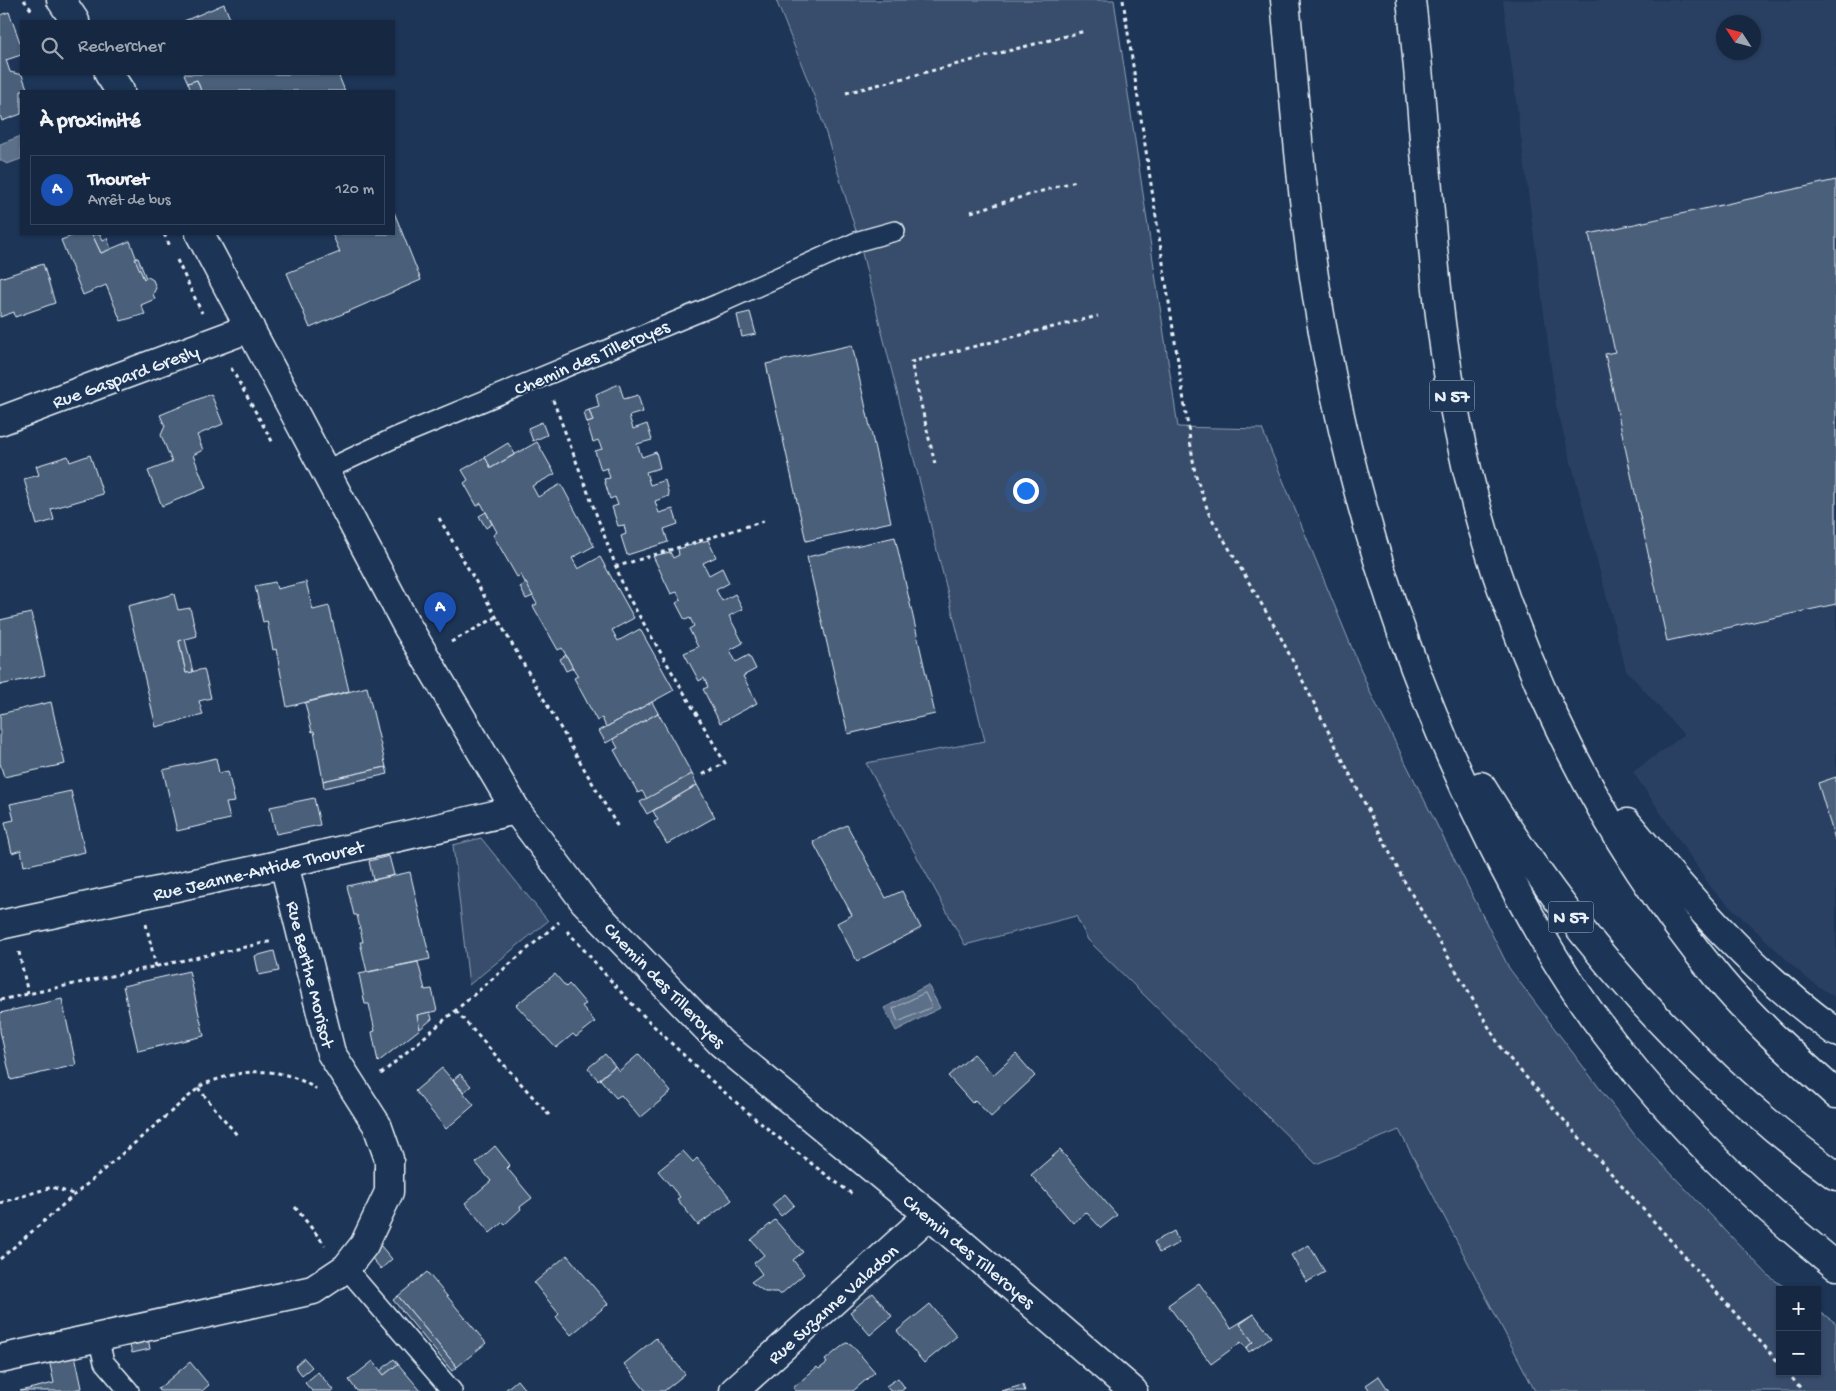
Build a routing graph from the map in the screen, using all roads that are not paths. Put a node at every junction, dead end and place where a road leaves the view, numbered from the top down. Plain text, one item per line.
1 (61, 0) edge
2 (1285, 0) edge
3 (1411, 0) edge
4 (74, 20) edge
5 (111, 75) edge
6 (119, 90) edge
7 (896, 231) dead end
8 (201, 235) edge
9 (250, 328) junction
10 (0, 421) edge
11 (324, 471) junction
12 (1390, 595) junction
13 (1583, 771) junction
14 (516, 810) junction
15 (284, 864) junction
16 (6, 924) edge
17 (1836, 1032) edge
18 (1836, 1094) edge
19 (1836, 1176) edge
20 (929, 1215) junction
21 (338, 1259) junction
22 (1836, 1266) edge
23 (98, 1338) junction
24 (0, 1360) edge
25 (129, 1391) edge
26 (452, 1391) edge
27 (734, 1391) edge
28 (1133, 1391) edge

1 - 4 main road
2 - 12 main road, N 57
3 - 13 main road, N 57
5 - 6 main road
7 - 11 lane, Chemin des Tilleroyes
8 - 9 main road, Chemin des Tilleroyes
9 - 10 main road, Rue Gaspard Gresly
9 - 11 main road, Chemin des Tilleroyes
11 - 14 main road, Chemin des Tilleroyes
12 - 19 main road, N 57
12 - 22 main road
13 - 17 main road
13 - 18 main road, N 57
14 - 15 main road, Rue Jeanne-Antide Thouret
14 - 20 main road, Chemin des Tilleroyes
15 - 16 main road, Rue Jeanne-Antide Thouret
15 - 21 main road, Rue Berthe Morisot
20 - 27 main road, Rue Suzanne Valadon
20 - 28 main road, Chemin des Tilleroyes
21 - 23 main road, Rue Berthe Morisot
21 - 26 lane
23 - 24 main road, Rue Berthe Morisot
23 - 25 lane

